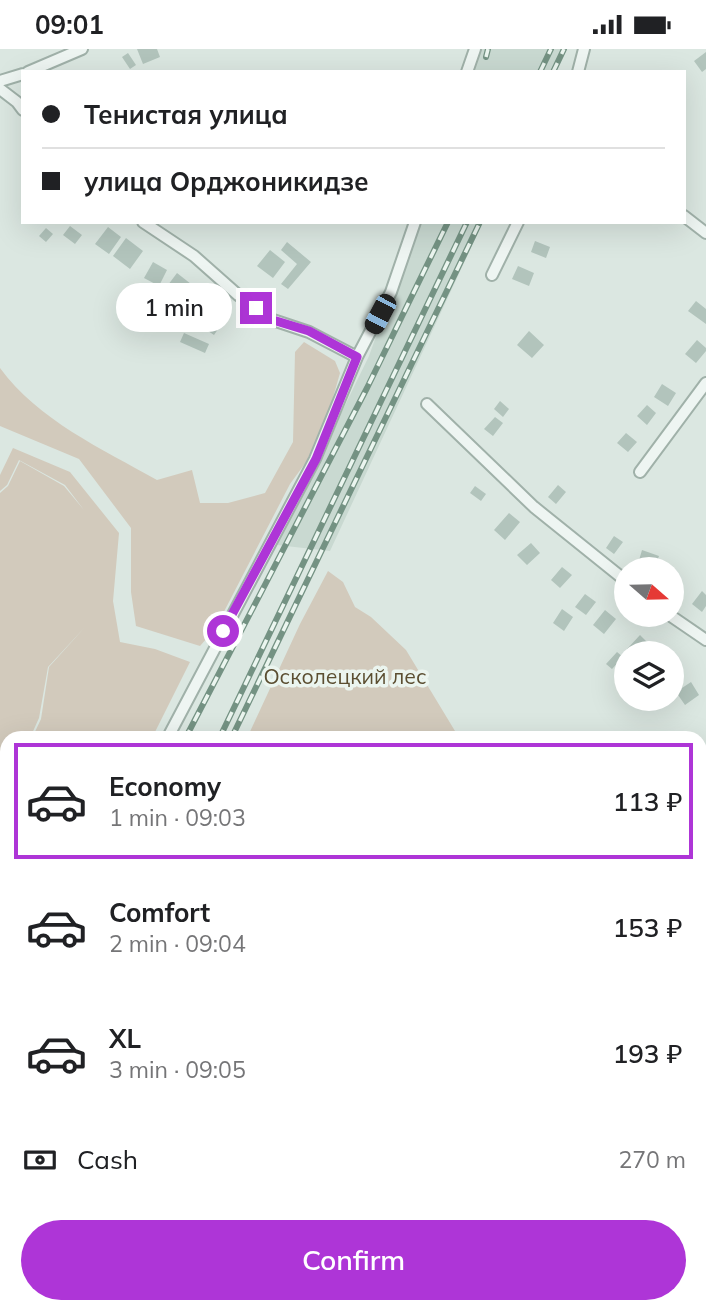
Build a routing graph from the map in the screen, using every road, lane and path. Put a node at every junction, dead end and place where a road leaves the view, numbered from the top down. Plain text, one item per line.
1 (82, 49) edge
2 (475, 49) edge
3 (584, 49) edge
4 (33, 70) edge
5 (468, 70) edge
6 (579, 70) edge
7 (21, 75) edge
8 (0, 81) edge
9 (0, 89) edge
10 (21, 107) edge
11 (686, 217) edge
12 (146, 224) edge
13 (414, 224) edge
14 (517, 224) edge
15 (706, 233) edge
16 (492, 275) dead end
17 (357, 357) junction
18 (706, 383) edge
19 (427, 404) dead end
20 (640, 472) dead end
21 (614, 571) edge
22 (684, 625) edge
23 (706, 640) edge
24 (171, 731) edge

1 - 4 street
2 - 5 street
3 - 6 street
7 - 8 street
9 - 10 street
11 - 15 street
12 - 17 street
13 - 17 street
14 - 16 street
17 - 24 street
18 - 20 street
19 - 21 street
22 - 23 street

